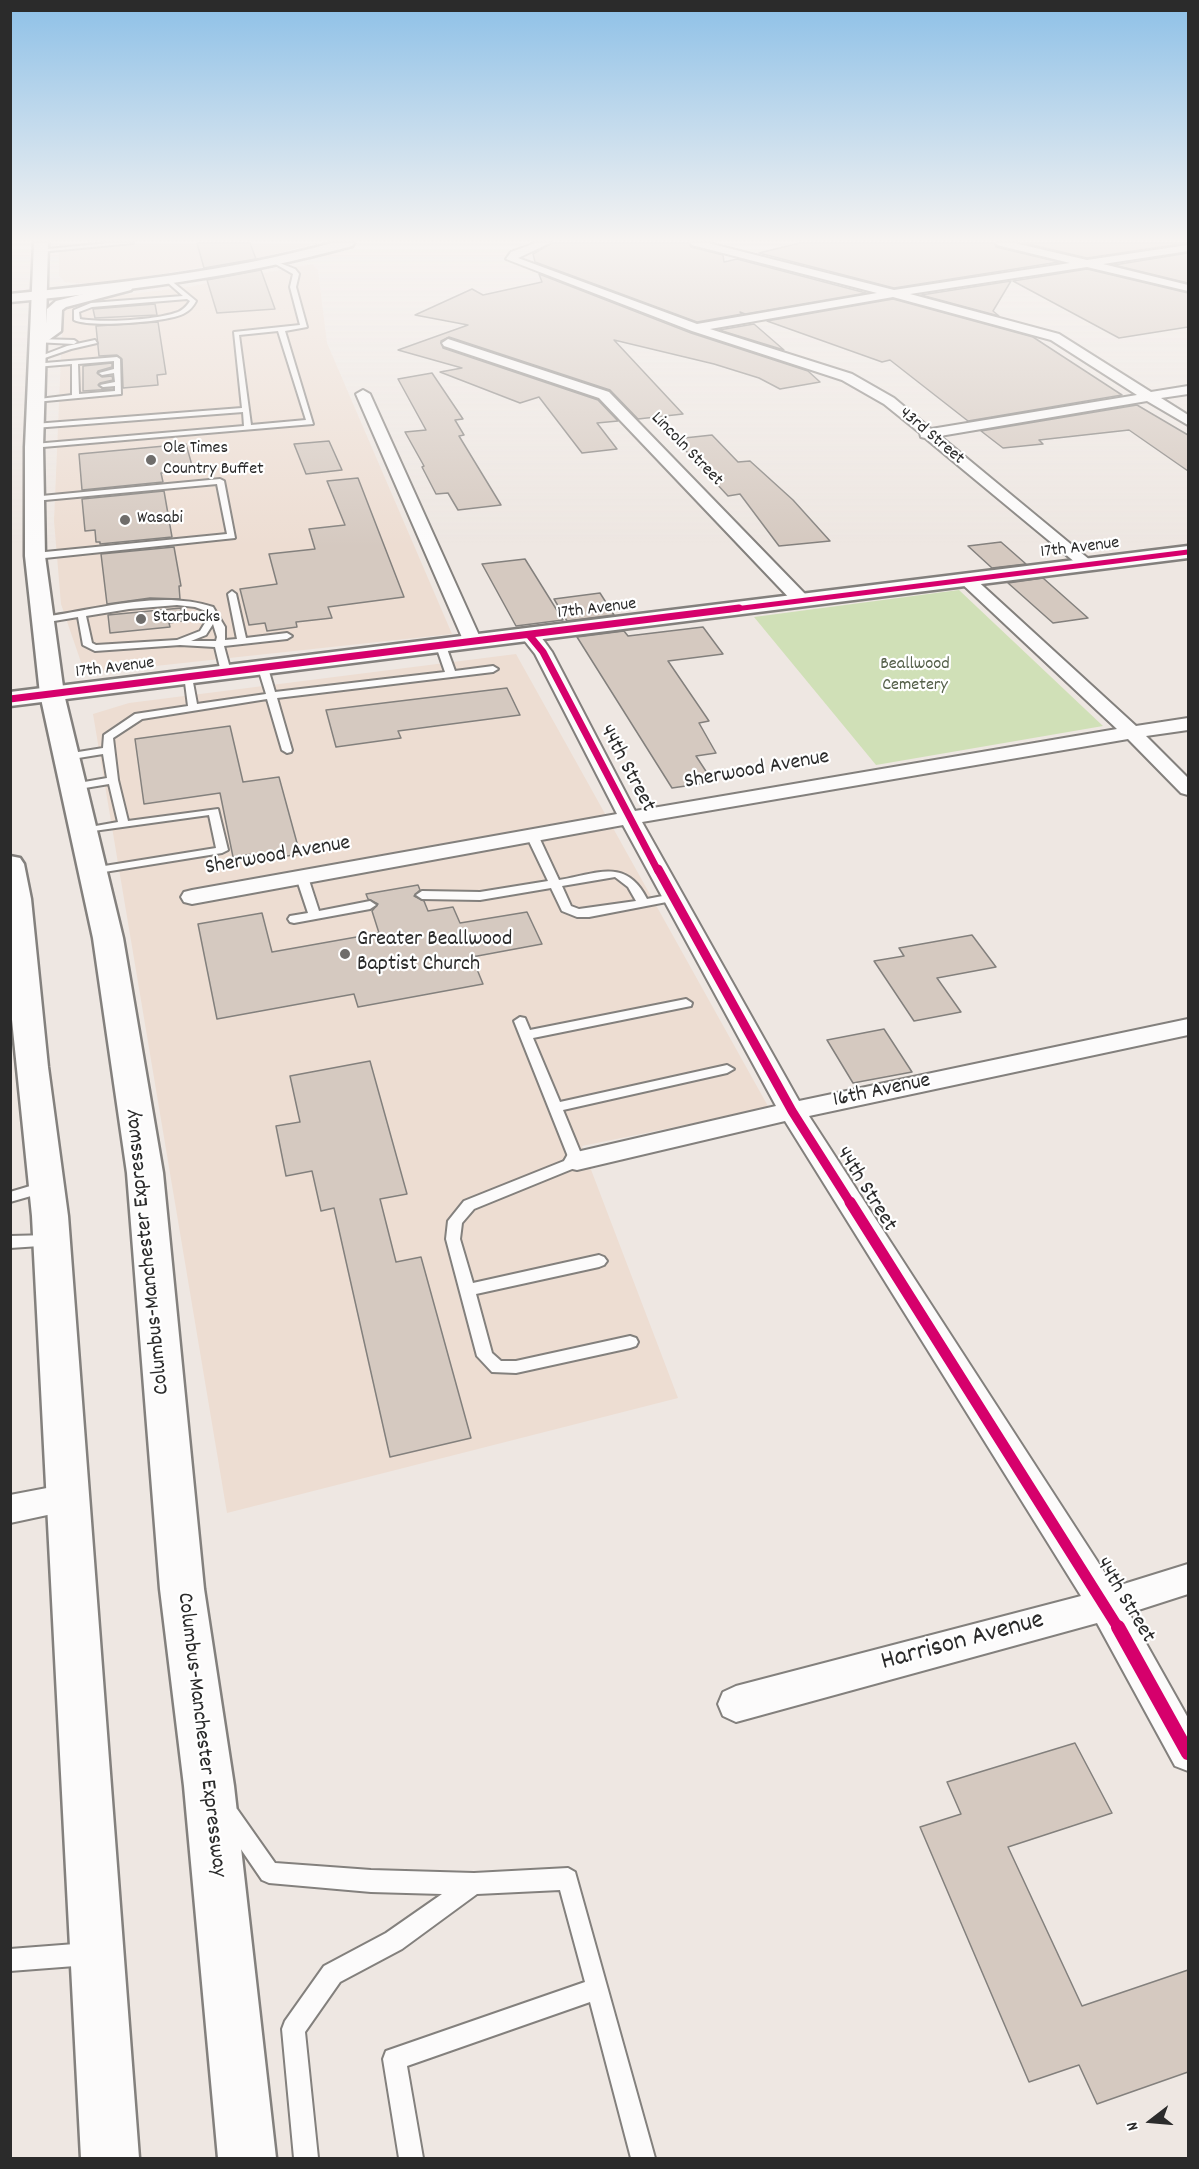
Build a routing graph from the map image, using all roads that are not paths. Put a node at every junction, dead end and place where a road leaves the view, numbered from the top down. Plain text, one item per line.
1 (37, 344) edge
2 (83, 344) edge
3 (237, 344) edge
4 (286, 344) edge
5 (452, 344) edge
6 (746, 344) edge
7 (1067, 344) edge
8 (35, 362) junction
9 (118, 375) junction
10 (102, 377) junction
11 (79, 379) junction
12 (1188, 390) edge
13 (363, 394) dead end
14 (1151, 396) junction
15 (35, 400) junction
16 (246, 410) junction
17 (1188, 421) edge
18 (34, 426) junction
19 (248, 427) junction
20 (926, 434) junction
21 (34, 446) junction
22 (34, 499) junction
23 (1188, 552) edge
24 (35, 556) junction
25 (1088, 565) junction
26 (966, 579) junction
27 (232, 594) dead end
28 (801, 600) junction
29 (82, 616) junction
30 (213, 618) junction
31 (42, 620) junction
32 (529, 635) junction
33 (287, 636) dead end
34 (242, 642) junction
35 (473, 642) junction
36 (179, 643) junction
37 (219, 644) junction
38 (441, 646) junction
39 (263, 668) junction
40 (493, 669) dead end
41 (226, 672) junction
42 (451, 674) junction
43 (188, 677) junction
44 (52, 694) junction
45 (270, 696) junction
46 (10, 699) edge
47 (193, 707) junction
48 (1188, 724) edge
49 (1132, 732) junction
50 (108, 750) junction
51 (287, 750) dead end
52 (70, 772) junction
53 (113, 780) junction
54 (1188, 789) edge
55 (629, 818) junction
56 (124, 825) junction
57 (83, 831) junction
58 (532, 835) junction
59 (10, 864) edge
60 (92, 871) junction
61 (302, 877) junction
62 (555, 883) junction
63 (422, 895) dead end
64 (192, 897) dead end
65 (14, 898) edge
66 (673, 898) junction
67 (643, 903) junction
68 (370, 905) dead end
69 (315, 915) junction
70 (294, 919) dead end
71 (17, 969) edge
72 (686, 1003) dead end
73 (520, 1021) dead end
74 (1188, 1027) edge
75 (526, 1035) junction
76 (727, 1069) dead end
77 (556, 1107) junction
78 (792, 1111) junction
79 (577, 1161) junction
80 (47, 1186) junction
81 (10, 1197) edge
82 (51, 1241) junction
83 (10, 1242) edge
84 (599, 1261) dead end
85 (467, 1290) junction
86 (630, 1342) dead end
87 (68, 1498) junction
88 (10, 1509) edge
89 (1188, 1579) edge
90 (1106, 1605) junction
91 (736, 1704) dead end
92 (1188, 1753) edge
93 (209, 1786) junction
94 (474, 1884) junction
95 (99, 1953) junction
96 (10, 1960) edge
97 (598, 1988) junction
98 (110, 2158) edge
99 (247, 2158) edge
100 (306, 2158) edge
101 (411, 2158) edge
102 (643, 2158) edge

1 - 8 main road, Columbus-Manchester Expressway
2 - 8 lane
3 - 16 lane
4 - 19 lane
5 - 28 street, Lincoln Street
6 - 20 street, 43rd Street
7 - 14 street
8 - 11 lane
8 - 15 main road, Columbus-Manchester Expressway
9 - 10 lane
9 - 10 lane
9 - 10 lane
9 - 11 lane
9 - 11 lane
11 - 15 lane
12 - 14 street
13 - 35 street
14 - 17 street
14 - 20 street
15 - 18 main road, Columbus-Manchester Expressway
16 - 18 lane
16 - 19 lane
18 - 21 main road, Columbus-Manchester Expressway
19 - 21 lane
20 - 25 street, 43rd Street
21 - 22 main road, Columbus-Manchester Expressway
22 - 24 main road, Columbus-Manchester Expressway
22 - 24 lane
23 - 25 main road, 17th Avenue
24 - 31 main road, Columbus-Manchester Expressway
25 - 26 main road, 17th Avenue
26 - 28 main road, 17th Avenue
26 - 49 street
27 - 34 lane
28 - 32 main road, 17th Avenue
29 - 30 lane
29 - 31 lane
29 - 36 lane
30 - 36 lane
30 - 37 lane
31 - 44 main road, Columbus-Manchester Expressway
32 - 35 main road, 17th Avenue
32 - 55 street, 44th Street
33 - 34 lane
34 - 37 lane
35 - 38 main road, 17th Avenue
36 - 37 lane
37 - 41 lane
38 - 39 main road, 17th Avenue
38 - 42 lane
39 - 41 main road, 17th Avenue
39 - 45 lane
40 - 42 lane
41 - 43 main road, 17th Avenue
42 - 45 lane
43 - 44 main road, 17th Avenue
43 - 47 lane
44 - 46 main road, 17th Avenue
44 - 52 main road, Columbus-Manchester Expressway
45 - 47 lane
45 - 51 lane
47 - 50 lane
48 - 49 street, Sherwood Avenue
49 - 54 street
49 - 55 street, Sherwood Avenue
50 - 52 lane
50 - 53 lane
52 - 53 lane
52 - 57 main road, Columbus-Manchester Expressway
53 - 56 lane
55 - 58 street, Sherwood Avenue
55 - 66 street, 44th Street
56 - 57 lane
56 - 60 lane
57 - 60 main road, Columbus-Manchester Expressway
58 - 61 street, Sherwood Avenue
58 - 62 lane
59 - 65 main road
60 - 93 main road, Columbus-Manchester Expressway
61 - 64 street, Sherwood Avenue
61 - 69 lane
62 - 63 lane
62 - 67 lane
62 - 67 lane
65 - 71 main road
66 - 67 lane
66 - 78 street, 44th Street
68 - 69 lane
69 - 70 lane
71 - 80 main road
72 - 75 lane
73 - 75 lane
74 - 78 street, 16th Avenue
75 - 77 lane
76 - 77 lane
77 - 79 lane
78 - 79 street, 16th Avenue
78 - 90 street, 44th Street
79 - 85 lane
80 - 81 lane
80 - 82 main road
82 - 83 lane
82 - 87 main road
84 - 85 lane
85 - 86 lane
87 - 88 street
87 - 95 main road
89 - 90 street, Harrison Avenue
90 - 91 street, Harrison Avenue
90 - 92 street, 44th Street
93 - 94 lane
93 - 99 main road, Columbus-Manchester Expressway
94 - 97 lane
94 - 100 lane
95 - 96 lane
95 - 98 main road
97 - 101 lane
97 - 102 lane

